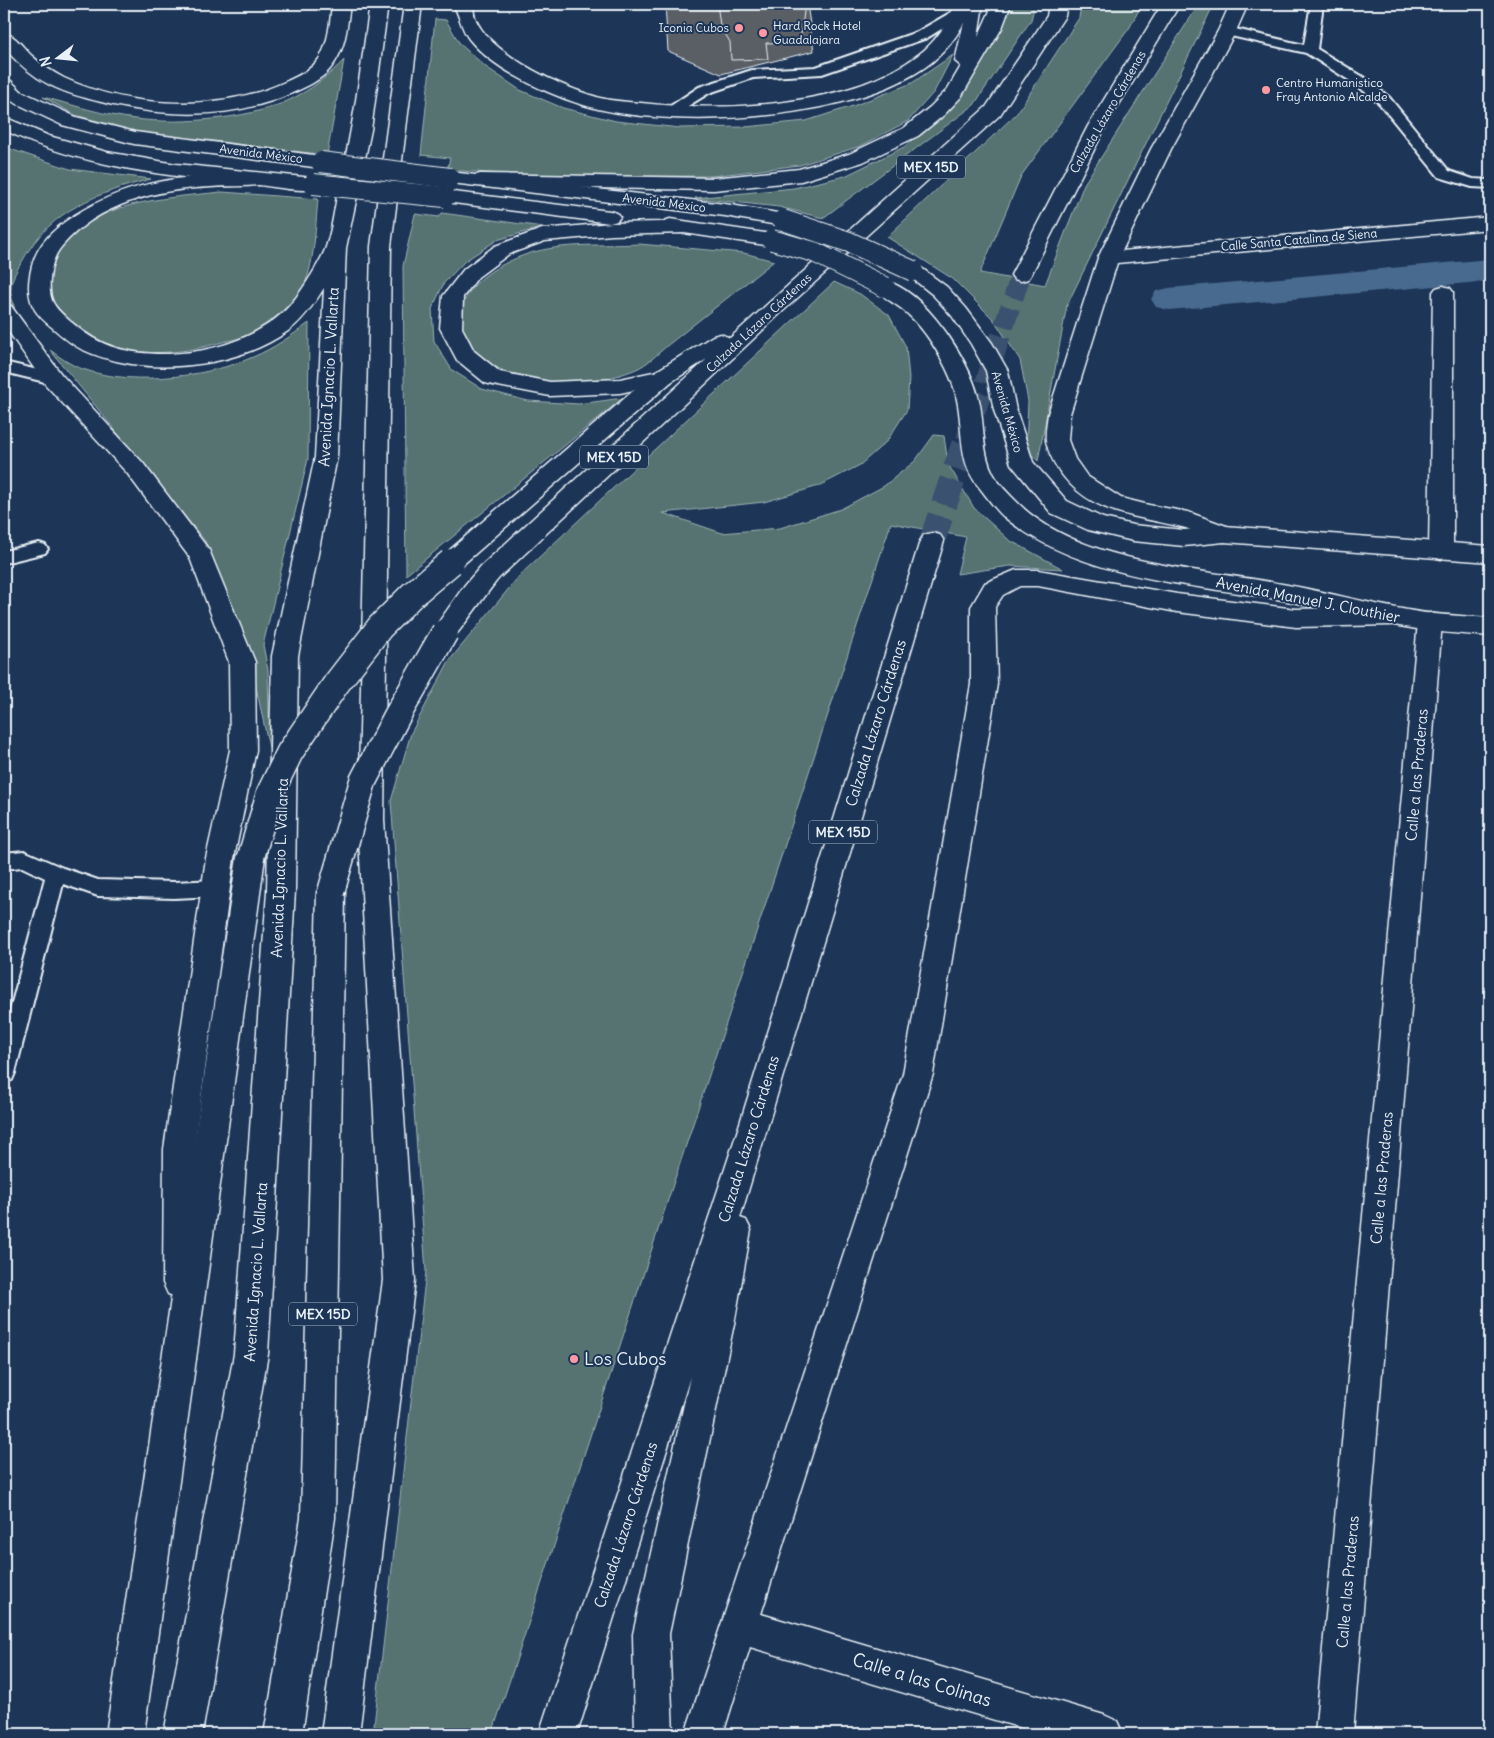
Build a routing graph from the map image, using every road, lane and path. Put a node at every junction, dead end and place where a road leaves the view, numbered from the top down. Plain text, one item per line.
1 (341, 4) edge
2 (379, 4) edge
3 (413, 4) edge
4 (1002, 4) edge
5 (1058, 4) edge
6 (1171, 4) edge
7 (1239, 4) edge
8 (1317, 4) edge
9 (465, 6) edge
10 (966, 6) edge
11 (1227, 31) junction
12 (4, 38) edge
13 (1310, 50) junction
14 (4, 85) edge
15 (954, 93) junction
16 (670, 111) junction
17 (4, 122) edge
18 (260, 179) junction
19 (480, 180) junction
20 (1490, 184) edge
21 (1490, 223) edge
22 (689, 227) junction
23 (336, 248) junction
24 (1108, 258) junction
25 (1021, 275) tunnel mouth
26 (1443, 292) dead end
27 (776, 307) junction
28 (4, 310) edge
29 (4, 367) edge
30 (663, 377) junction
31 (53, 379) junction
32 (1224, 534) junction
33 (932, 541) tunnel mouth
34 (38, 549) dead end
35 (1441, 551) junction
36 (1490, 554) edge
37 (4, 557) edge
38 (1098, 557) joint
39 (1391, 616) junction
40 (1430, 622) junction
41 (1490, 627) edge
42 (4, 861) edge
43 (56, 874) junction
44 (216, 888) junction
45 (4, 1073) edge
46 (755, 1123) junction
47 (179, 1359) junction
48 (740, 1626) junction
49 (125, 1734) edge
50 (184, 1734) edge
51 (283, 1734) edge
52 (340, 1734) edge
53 (558, 1734) edge
54 (654, 1734) edge
55 (704, 1734) edge
56 (1104, 1734) edge
57 (1334, 1734) edge

1 - 12 main road
2 - 23 main road, Avenida Ignacio L. Vallarta
3 - 52 main road
4 - 15 main road
5 - 27 main road, Calzada Lázaro Cárdenas / MEX 15D
6 - 25 main road, Calzada Lázaro Cárdenas
7 - 11 main road
8 - 13 lane
9 - 16 main road
10 - 15 main road
10 - 16 lane
10 - 16 main road
11 - 13 lane
11 - 24 main road
13 - 20 lane
14 - 19 main road, Avenida México, bridge
15 - 19 main road
17 - 18 main road, Avenida México
18 - 22 main road, Avenida México, bridge
18 - 23 main road
19 - 32 main road, Avenida México, bridge
21 - 24 main road, Calle Santa Catalina de Siena
22 - 30 main road
22 - 38 main road, Avenida México, bridge
23 - 50 main road, Avenida Ignacio L. Vallarta
24 - 32 main road
26 - 35 main road
27 - 30 main road
27 - 51 main road, Calzada Lázaro Cárdenas / MEX 15D, bridge
28 - 31 main road
29 - 31 lane
30 - 47 main road, bridge
31 - 44 main road
32 - 35 main road
33 - 46 main road, Calzada Lázaro Cárdenas / MEX 15D
34 - 37 lane
35 - 36 main road
38 - 39 main road, Avenida Manuel J. Clouthier
39 - 40 main road, Avenida Manuel J. Clouthier
39 - 48 main road
40 - 41 main road, Avenida Manuel J. Clouthier
40 - 57 main road, Calle a las Praderas
42 - 43 lane
43 - 44 lane
43 - 45 lane
44 - 47 main road
46 - 53 main road, Calzada Lázaro Cárdenas / MEX 15D
46 - 54 main road
47 - 49 main road
48 - 55 main road
48 - 56 main road, Calle a las Colinas

